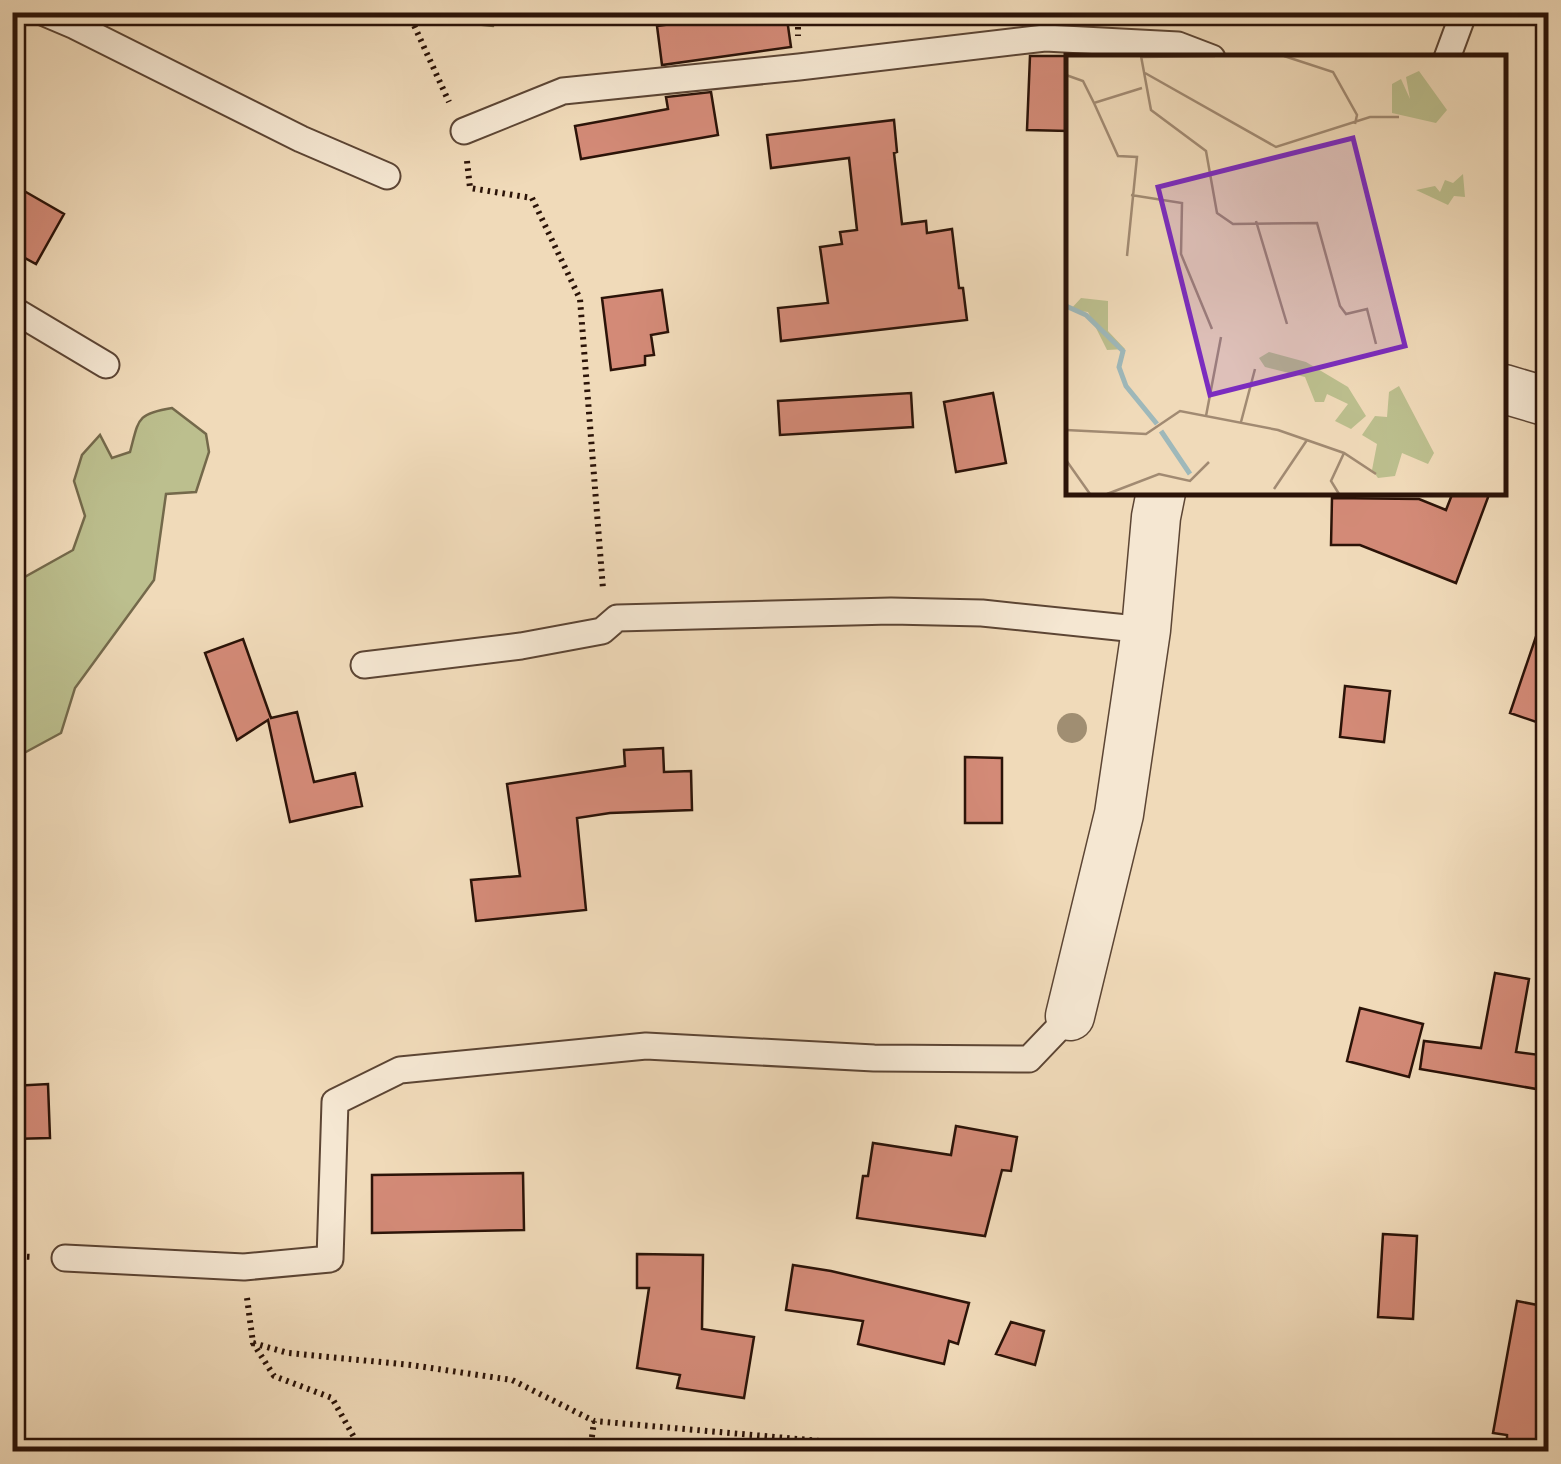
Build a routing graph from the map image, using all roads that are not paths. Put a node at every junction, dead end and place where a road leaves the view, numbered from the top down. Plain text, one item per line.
1 (42, 12) edge
2 (1464, 12) edge
3 (1204, 55) edge
4 (1449, 55) edge
5 (464, 131) road end
6 (387, 176) dead end
7 (12, 309) edge
8 (106, 365) dead end
9 (1506, 390) edge
10 (1548, 402) edge
11 (1161, 495) edge
12 (1146, 630) junction
13 (364, 665) dead end
14 (1070, 1016) joint
15 (65, 1258) dead end

1 - 6 lane
2 - 4 lane
3 - 5 lane
7 - 8 lane
9 - 10 street
11 - 12 street
12 - 13 lane
12 - 14 street
14 - 15 lane

